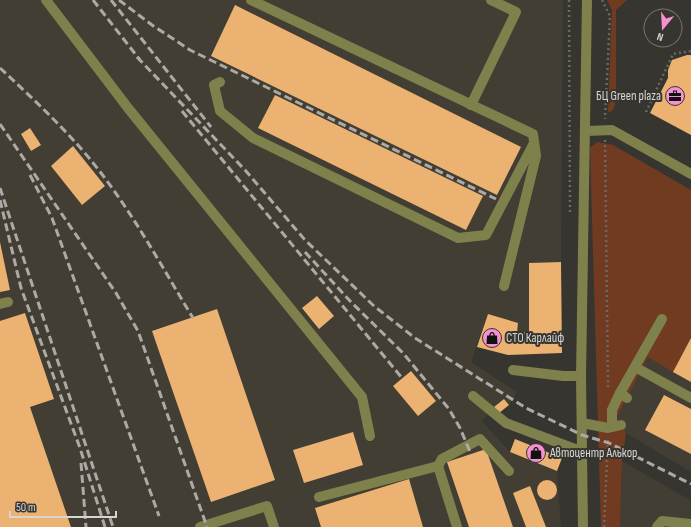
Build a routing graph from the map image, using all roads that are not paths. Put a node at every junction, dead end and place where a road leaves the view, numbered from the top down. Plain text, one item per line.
1 (46, 0) edge
2 (251, 0) edge
3 (491, 0) edge
4 (587, 0) edge
5 (220, 82) dead end
6 (471, 105) junction
7 (586, 131) junction
8 (534, 143) junction
9 (691, 174) edge
10 (504, 286) dead end
11 (662, 319) dead end
12 (635, 367) junction
13 (513, 370) dead end
14 (581, 376) junction
15 (473, 396) dead end
16 (691, 398) edge
17 (582, 422) junction
18 (370, 436) dead end
19 (582, 452) junction
20 (438, 466) junction
21 (509, 471) dead end
22 (319, 497) dead end
23 (691, 524) edge
24 (200, 527) edge
25 (274, 527) edge
26 (458, 527) edge
27 (583, 527) edge
28 (657, 527) edge

1 - 18 street
2 - 6 street
3 - 6 street
4 - 7 street
5 - 8 street
6 - 8 street
7 - 9 street
7 - 14 street
8 - 10 street
11 - 12 street
12 - 16 street
12 - 17 street
13 - 14 street
14 - 17 street
15 - 19 street
17 - 19 street
19 - 27 street
20 - 21 street
20 - 22 street
20 - 26 street
23 - 28 street
24 - 25 street

